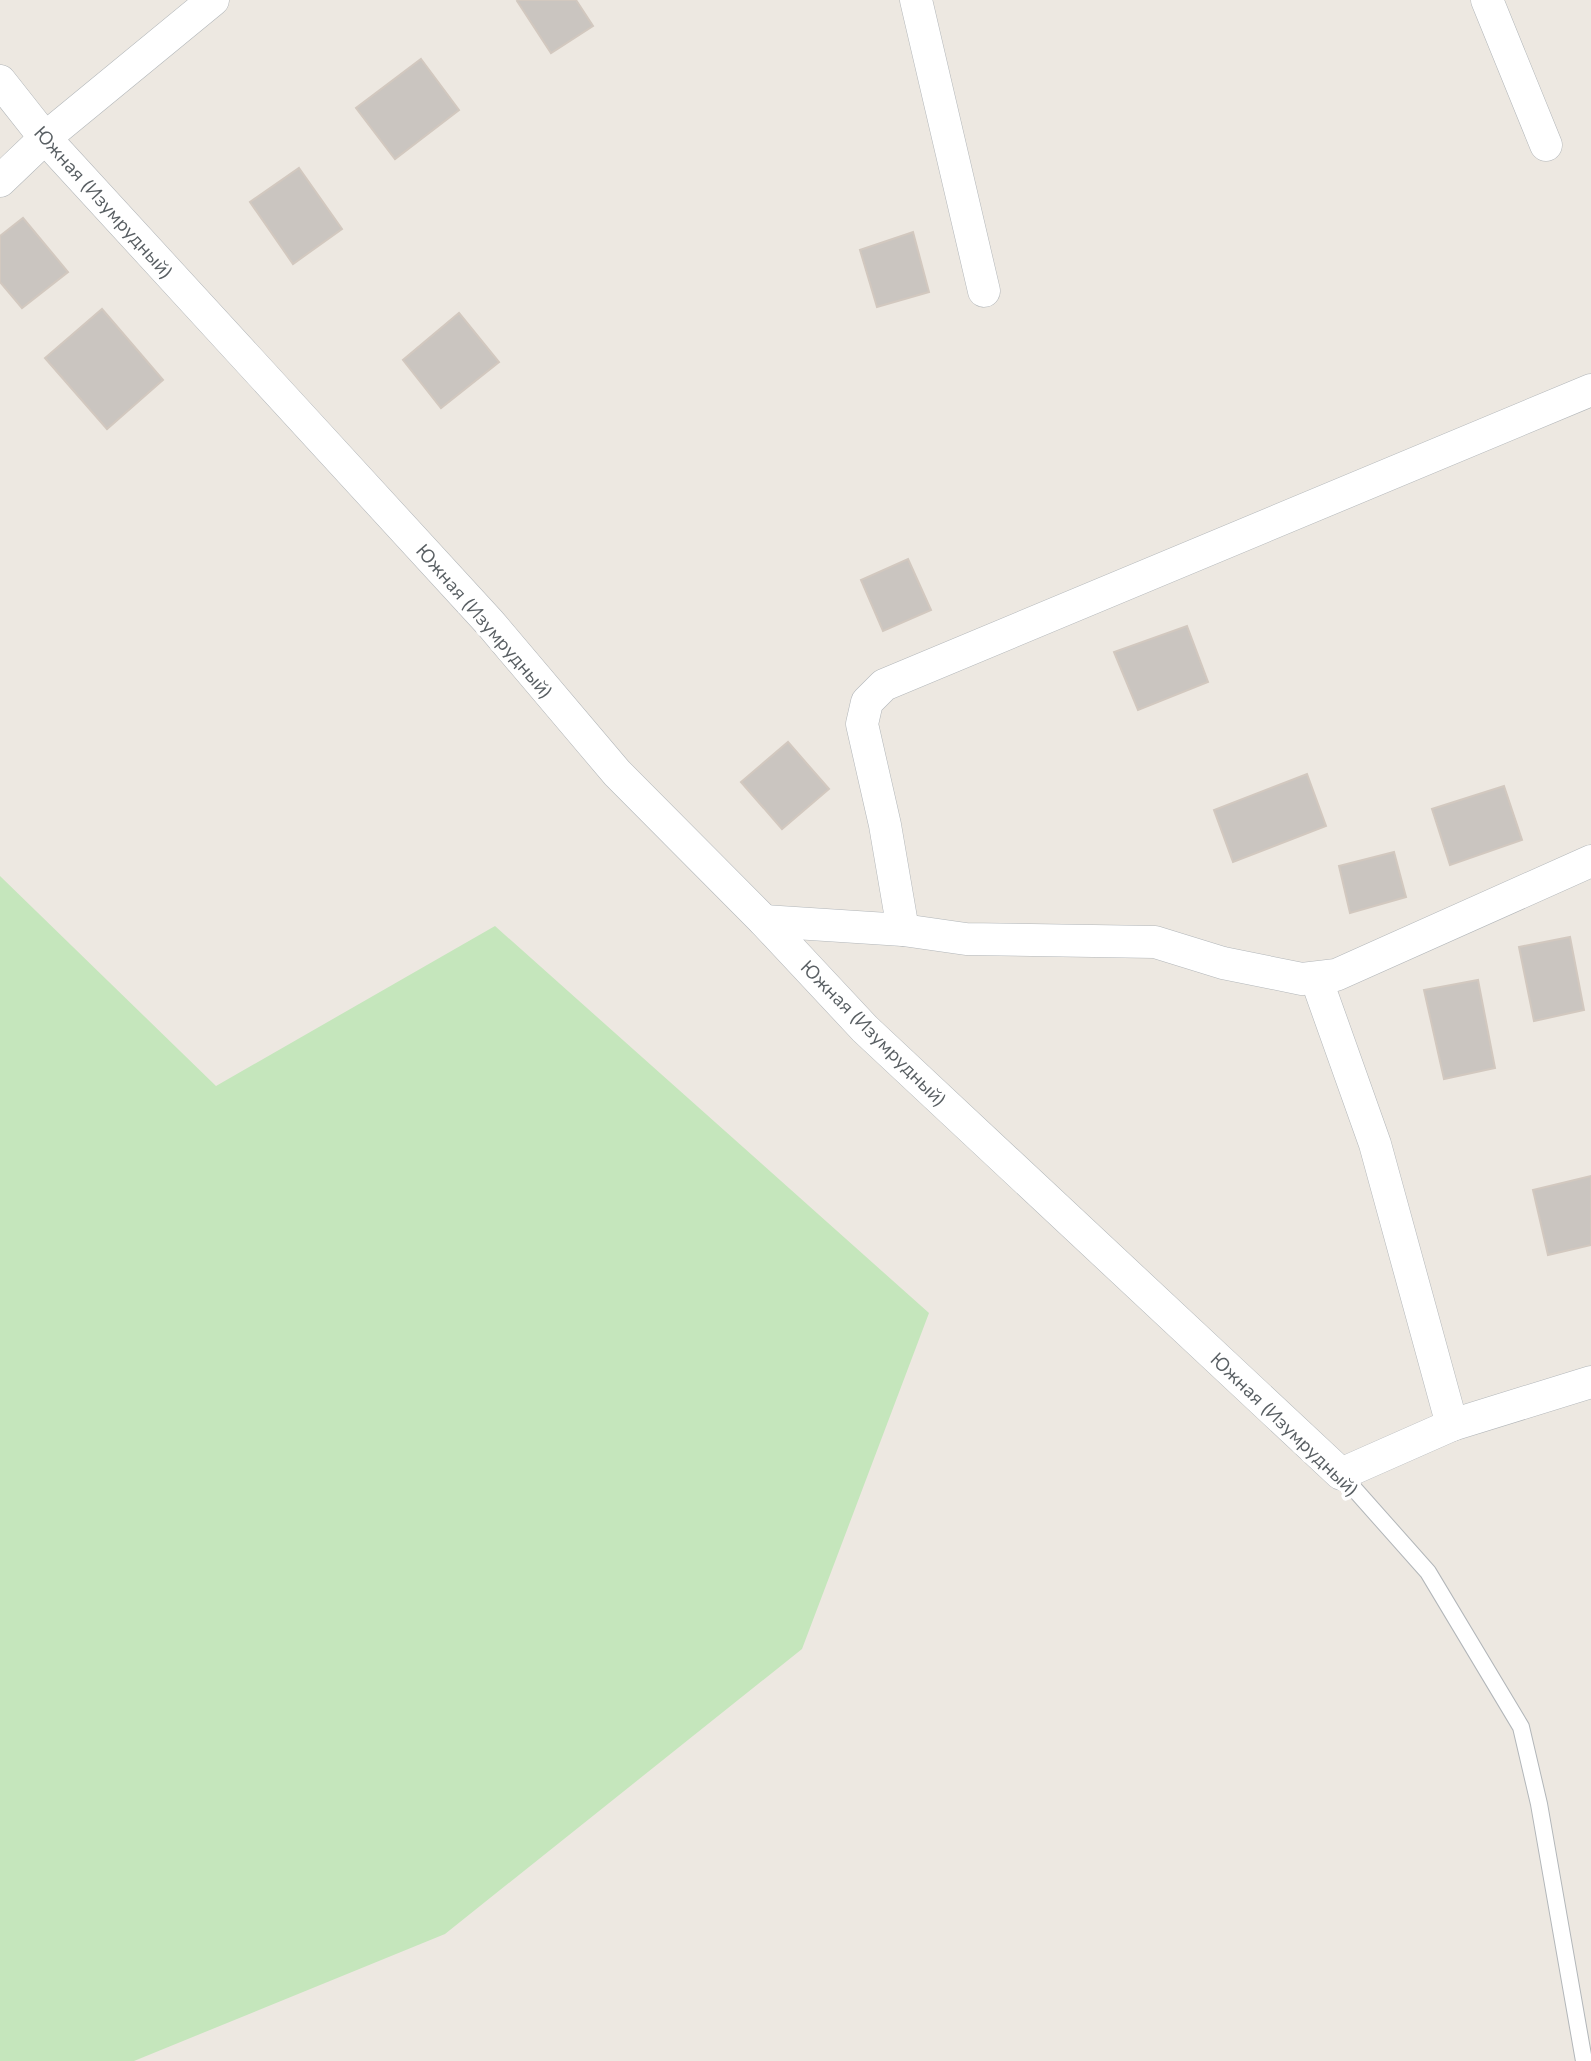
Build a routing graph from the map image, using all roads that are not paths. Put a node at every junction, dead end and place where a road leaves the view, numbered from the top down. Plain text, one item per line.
1 (213, 0) edge
2 (916, 0) edge
3 (1487, 0) edge
4 (0, 81) edge
5 (45, 138) junction
6 (1546, 145) dead end
7 (0, 181) edge
8 (984, 291) dead end
9 (1591, 390) edge
10 (1591, 860) edge
11 (764, 921) junction
12 (903, 930) junction
13 (1315, 978) junction
14 (1591, 1382) edge
15 (1452, 1425) junction
16 (1341, 1474) junction
17 (1584, 2061) edge

1 - 5 street
2 - 8 street
3 - 6 street
4 - 5 street, Южная (Изумрудный)
5 - 7 street
5 - 11 street, Южная (Изумрудный)
9 - 12 street
10 - 13 street
11 - 12 street
11 - 16 street, Южная (Изумрудный)
12 - 13 street
13 - 15 street
14 - 15 street
15 - 16 street
16 - 17 lane, Южная (Изумрудный)

